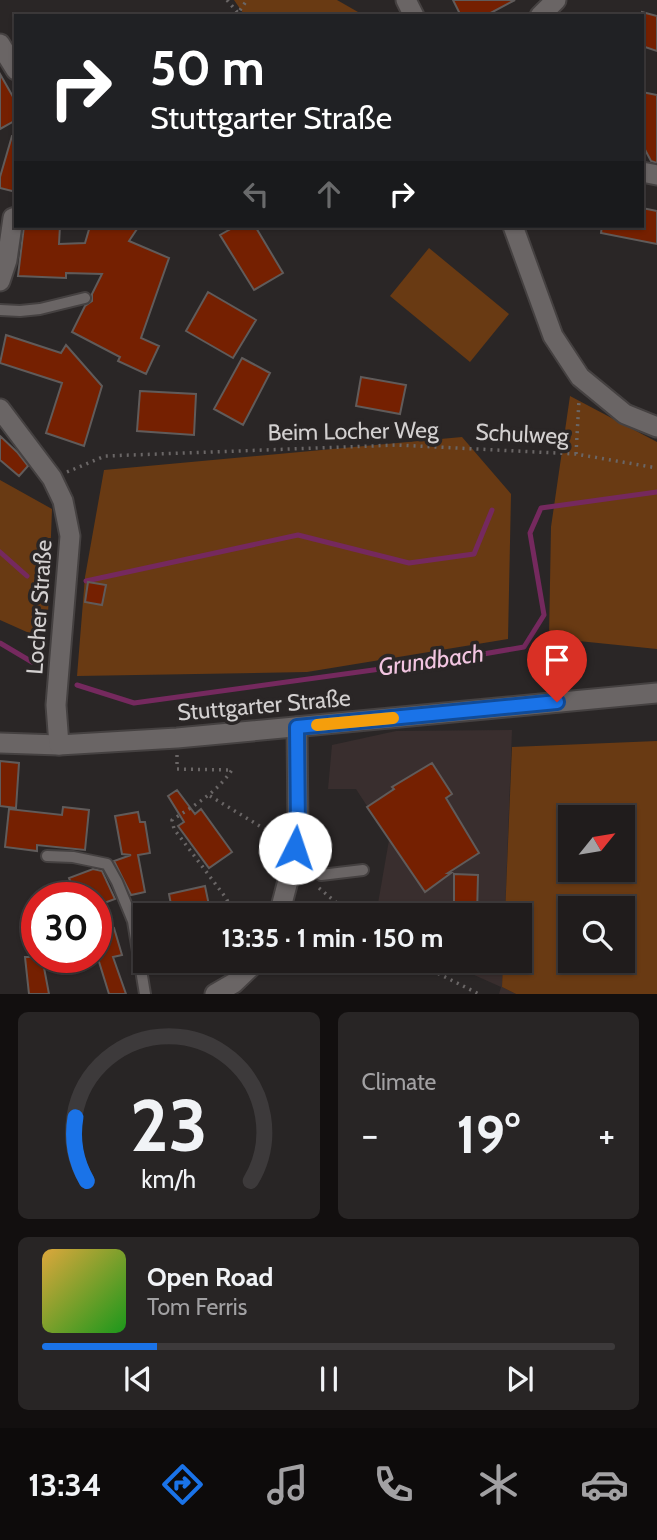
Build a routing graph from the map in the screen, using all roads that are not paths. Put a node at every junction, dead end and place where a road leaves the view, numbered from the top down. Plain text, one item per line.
1 (556, 0) edge
2 (542, 14) edge
3 (0, 44) edge
4 (14, 66) edge
5 (14, 218) edge
6 (514, 228) edge
7 (0, 281) edge
8 (85, 298) dead end
9 (0, 310) edge
10 (0, 409) edge
11 (657, 427) edge
12 (657, 693) edge
13 (297, 727) junction
14 (0, 743) edge
15 (59, 745) junction
16 (295, 851) junction
17 (47, 856) dead end
18 (363, 870) dead end
19 (282, 903) edge
20 (244, 973) edge
21 (145, 994) edge
22 (215, 994) edge

1 - 2 street
3 - 4 street
5 - 7 street
6 - 11 street
8 - 9 lane
10 - 15 street, Locher Straße
12 - 13 street, Stuttgarter Straße
13 - 15 street, Stuttgarter Straße
13 - 16 street
14 - 15 street, Stuttgarter Straße
16 - 18 lane
16 - 19 street
17 - 21 lane
20 - 22 street

